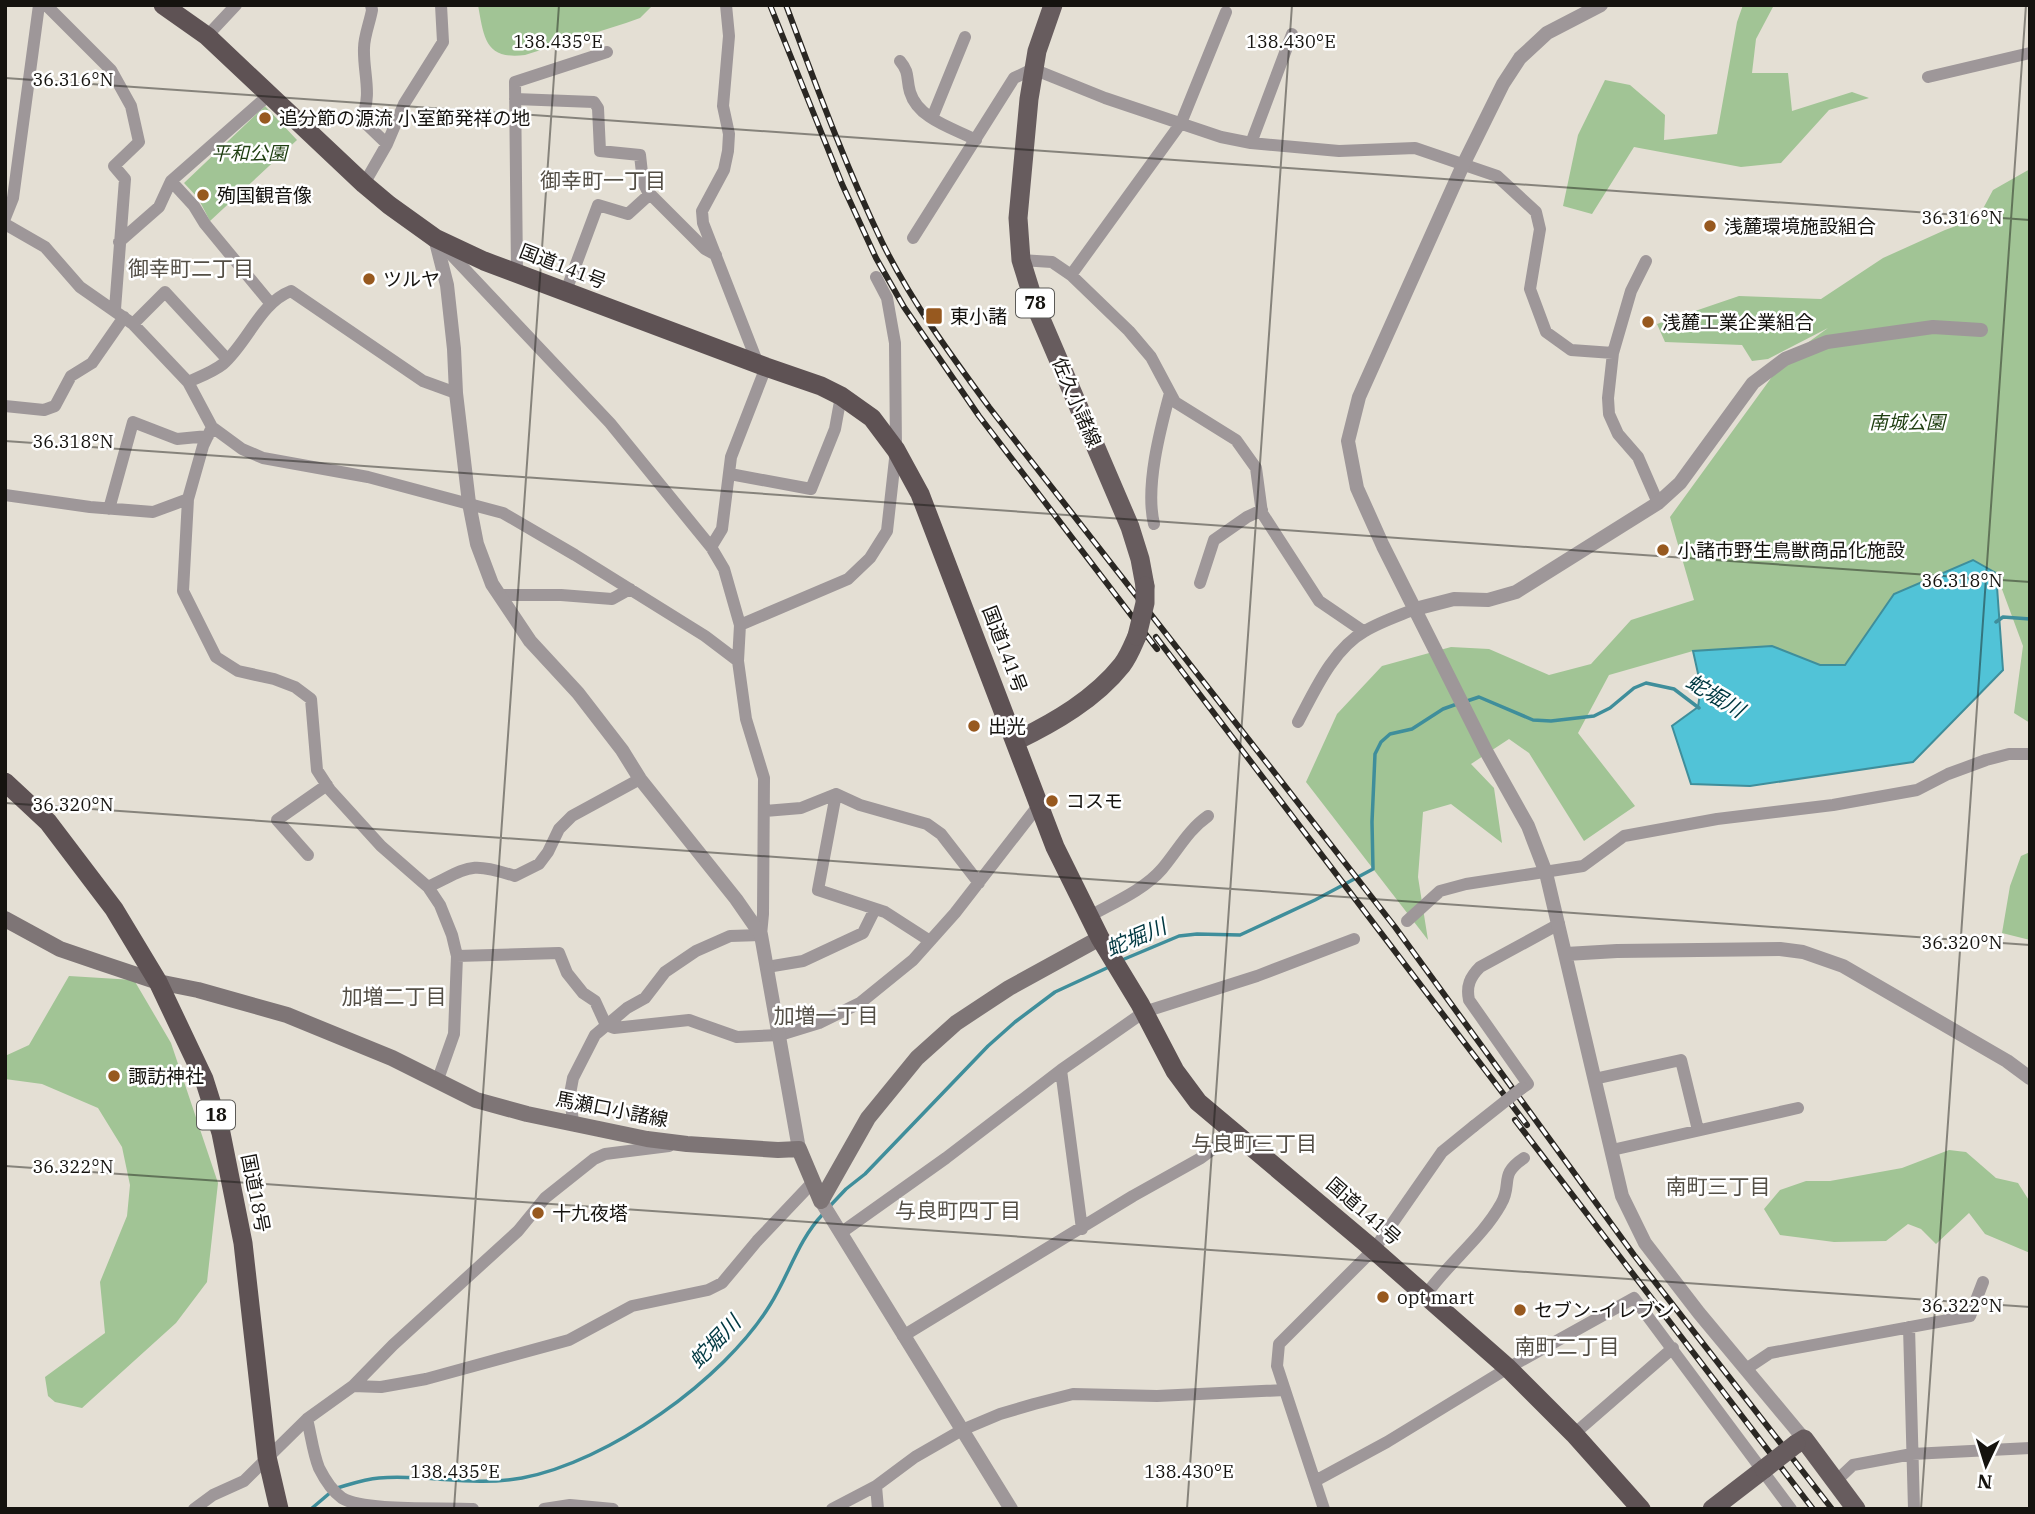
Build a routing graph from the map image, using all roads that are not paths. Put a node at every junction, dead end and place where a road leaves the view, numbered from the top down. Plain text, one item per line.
1 (39, 5) edge
2 (46, 5) edge
3 (236, 5) edge
4 (371, 5) edge
5 (441, 5) edge
6 (726, 5) edge
7 (1601, 5) edge
8 (164, 6) edge
9 (1048, 7) edge
10 (1226, 12) dead end
11 (1292, 34) dead end
12 (207, 36) junction
13 (965, 37) dead end
14 (607, 52) dead end
15 (2030, 53) edge
16 (900, 61) dead end
17 (1033, 69) junction
18 (1928, 77) dead end
19 (270, 94) junction
20 (515, 99) junction
21 (932, 118) junction
22 (1181, 123) junction
23 (976, 140) junction
24 (1251, 143) junction
25 (387, 144) junction
26 (1463, 165) junction
27 (171, 181) junction
28 (364, 184) junction
29 (650, 194) junction
30 (5, 218) edge
31 (5, 224) edge
32 (435, 238) junction
33 (913, 238) dead end
34 (119, 242) junction
35 (716, 256) junction
36 (1021, 260) junction
37 (1646, 261) dead end
38 (517, 273) junction
39 (1072, 275) junction
40 (876, 276) dead end
41 (566, 292) junction
42 (271, 304) junction
43 (124, 316) junction
44 (1981, 330) dead end
45 (1613, 353) junction
46 (228, 359) junction
47 (762, 366) junction
48 (188, 382) junction
49 (456, 393) junction
50 (1170, 393) junction
51 (841, 396) junction
52 (5, 406) edge
53 (210, 431) junction
54 (896, 450) junction
55 (730, 474) junction
56 (5, 495) edge
57 (188, 499) junction
58 (469, 503) junction
59 (1658, 503) junction
60 (109, 509) junction
61 (1262, 510) junction
62 (1154, 524) dead end
63 (710, 547) junction
64 (1200, 583) dead end
65 (630, 589) junction
66 (499, 595) junction
67 (1415, 609) junction
68 (740, 625) junction
69 (1363, 631) junction
70 (737, 661) junction
71 (1298, 722) dead end
72 (1016, 741) junction
73 (2030, 754) edge
74 (640, 779) junction
75 (5, 782) edge
76 (327, 785) junction
77 (836, 794) junction
78 (1038, 806) junction
79 (765, 811) junction
80 (1208, 816) dead end
81 (308, 855) dead end
82 (1546, 873) junction
83 (979, 883) junction
84 (428, 887) junction
85 (875, 909) junction
86 (1090, 916) junction
87 (5, 919) edge
88 (1407, 921) dead end
89 (1559, 924) junction
90 (761, 935) junction
91 (1100, 938) junction
92 (1354, 939) dead end
93 (930, 941) junction
94 (1566, 954) junction
95 (457, 956) junction
96 (767, 967) junction
97 (158, 982) junction
98 (1144, 1012) junction
99 (606, 1025) junction
100 (780, 1035) junction
101 (1061, 1070) junction
102 (1594, 1079) junction
103 (2030, 1079) edge
104 (437, 1082) junction
105 (1798, 1108) dead end
106 (573, 1123) junction
107 (1698, 1130) junction
108 (1236, 1132) junction
109 (687, 1144) junction
110 (799, 1149) junction
111 (1612, 1150) junction
112 (1524, 1158) dead end
113 (813, 1183) junction
114 (821, 1201) junction
115 (1082, 1229) junction
116 (842, 1232) junction
117 (1373, 1249) junction
118 (1983, 1282) dead end
119 (1425, 1296) junction
120 (1909, 1327) junction
121 (902, 1336) junction
122 (1672, 1348) junction
123 (1508, 1368) junction
124 (1746, 1369) junction
125 (353, 1387) junction
126 (1285, 1390) junction
127 (307, 1419) junction
128 (962, 1430) junction
129 (1574, 1434) junction
130 (1800, 1442) junction
131 (2030, 1448) edge
132 (1912, 1454) junction
133 (267, 1457) junction
134 (1762, 1470) junction
135 (1315, 1480) junction
136 (1836, 1481) junction
137 (876, 1486) junction
138 (194, 1509) edge
139 (279, 1509) edge
140 (473, 1509) edge
141 (544, 1509) edge
142 (613, 1509) edge
143 (832, 1509) edge
144 (878, 1509) edge
145 (1011, 1509) edge
146 (1324, 1509) edge
147 (1641, 1509) edge
148 (1712, 1509) edge
149 (1791, 1509) edge
150 (1856, 1509) edge
151 (1913, 1509) edge

1 - 30 street
2 - 34 street
3 - 12 street
4 - 25 street
5 - 25 street
6 - 35 street
7 - 26 street
8 - 12 highway, 国道141号
9 - 17 main road, 佐久小諸線 / 78
10 - 22 street
11 - 24 street
12 - 19 highway, 国道141号
13 - 21 street
14 - 20 street
15 - 18 street
16 - 21 street
17 - 22 street
17 - 23 street
17 - 36 main road, 佐久小諸線 / 78
19 - 27 street
19 - 28 highway, 国道141号
20 - 29 street
20 - 38 street
21 - 23 street
22 - 24 street
22 - 39 street
23 - 33 street
24 - 26 street
25 - 28 street
26 - 45 street
26 - 67 street
27 - 34 street
27 - 42 street
28 - 32 highway, 国道141号
29 - 35 street
29 - 41 street
31 - 43 street
32 - 38 highway, 国道141号
32 - 49 street
32 - 63 street
34 - 43 street
35 - 47 street
36 - 39 street
36 - 72 main road, 佐久小諸線 / 78, bridge
37 - 45 street
38 - 41 highway, 国道141号
39 - 50 street
40 - 54 street
41 - 47 highway, 国道141号
42 - 46 street
42 - 49 street
43 - 46 street
43 - 48 street
43 - 52 street
44 - 59 street
45 - 59 street
46 - 48 street
47 - 51 highway, 国道141号
47 - 55 street
48 - 53 street
49 - 58 street
50 - 61 street
50 - 62 street
51 - 54 highway, 国道141号
51 - 55 street
53 - 57 street
53 - 58 street
53 - 60 street
54 - 68 street
54 - 72 highway, 国道141号
55 - 63 street
56 - 60 street
57 - 60 street
57 - 76 street
58 - 65 street
58 - 66 street
59 - 67 street
61 - 64 street
61 - 69 street
63 - 68 street
65 - 66 street
65 - 70 street
66 - 74 street
67 - 69 street
67 - 82 street
68 - 70 street
69 - 71 street
70 - 79 street
72 - 78 highway, 国道141号
73 - 82 street
74 - 84 street
74 - 90 street
75 - 97 highway, 国道18号 / 18
76 - 81 street
76 - 84 street
77 - 79 street
77 - 83 street
77 - 85 street
78 - 83 street
78 - 86 highway, 国道141号
79 - 90 street
80 - 86 street
82 - 88 street
82 - 89 street
83 - 93 street
84 - 95 street
85 - 93 street
85 - 96 street
86 - 91 highway, 国道141号
87 - 97 main road, 馬瀬口小諸線
89 - 94 street
89 - 117 street, bridge
90 - 96 street
90 - 99 street
91 - 98 highway, 国道141号
91 - 114 main road
92 - 98 street
93 - 100 street
94 - 102 street
94 - 103 street
95 - 99 street
95 - 104 street
96 - 100 street
97 - 104 main road, 馬瀬口小諸線
97 - 133 highway, 国道18号 / 18
98 - 101 street
98 - 108 highway, 国道141号
99 - 100 street
99 - 106 street
100 - 110 street
101 - 115 street
101 - 116 street
102 - 107 street
102 - 111 street
104 - 106 main road, 馬瀬口小諸線
105 - 107 street
106 - 109 main road, 馬瀬口小諸線
107 - 111 street
108 - 115 street
108 - 117 highway, 国道141号
109 - 110 main road, 馬瀬口小諸線
109 - 125 street
110 - 113 main road
111 - 124 street
112 - 119 street
113 - 114 main road
113 - 125 street
114 - 116 street
115 - 121 street
116 - 121 street
117 - 119 highway, 国道141号
117 - 126 street
118 - 120 street
119 - 123 highway, 国道141号
120 - 124 street
120 - 132 street
121 - 128 street
122 - 123 street
122 - 129 street
122 - 134 street
123 - 129 highway, 国道141号
123 - 135 street
124 - 130 street
125 - 127 street
126 - 128 street
126 - 135 street
127 - 133 street
127 - 140 street
128 - 137 street
128 - 145 street
129 - 147 highway, 国道141号
130 - 134 main road, bridge
130 - 136 main road
131 - 132 street
132 - 136 street
132 - 151 street
133 - 138 street
133 - 139 highway, 国道18号 / 18
134 - 148 main road
134 - 149 street
135 - 146 street
136 - 150 main road
137 - 143 street
137 - 144 street
141 - 142 street

